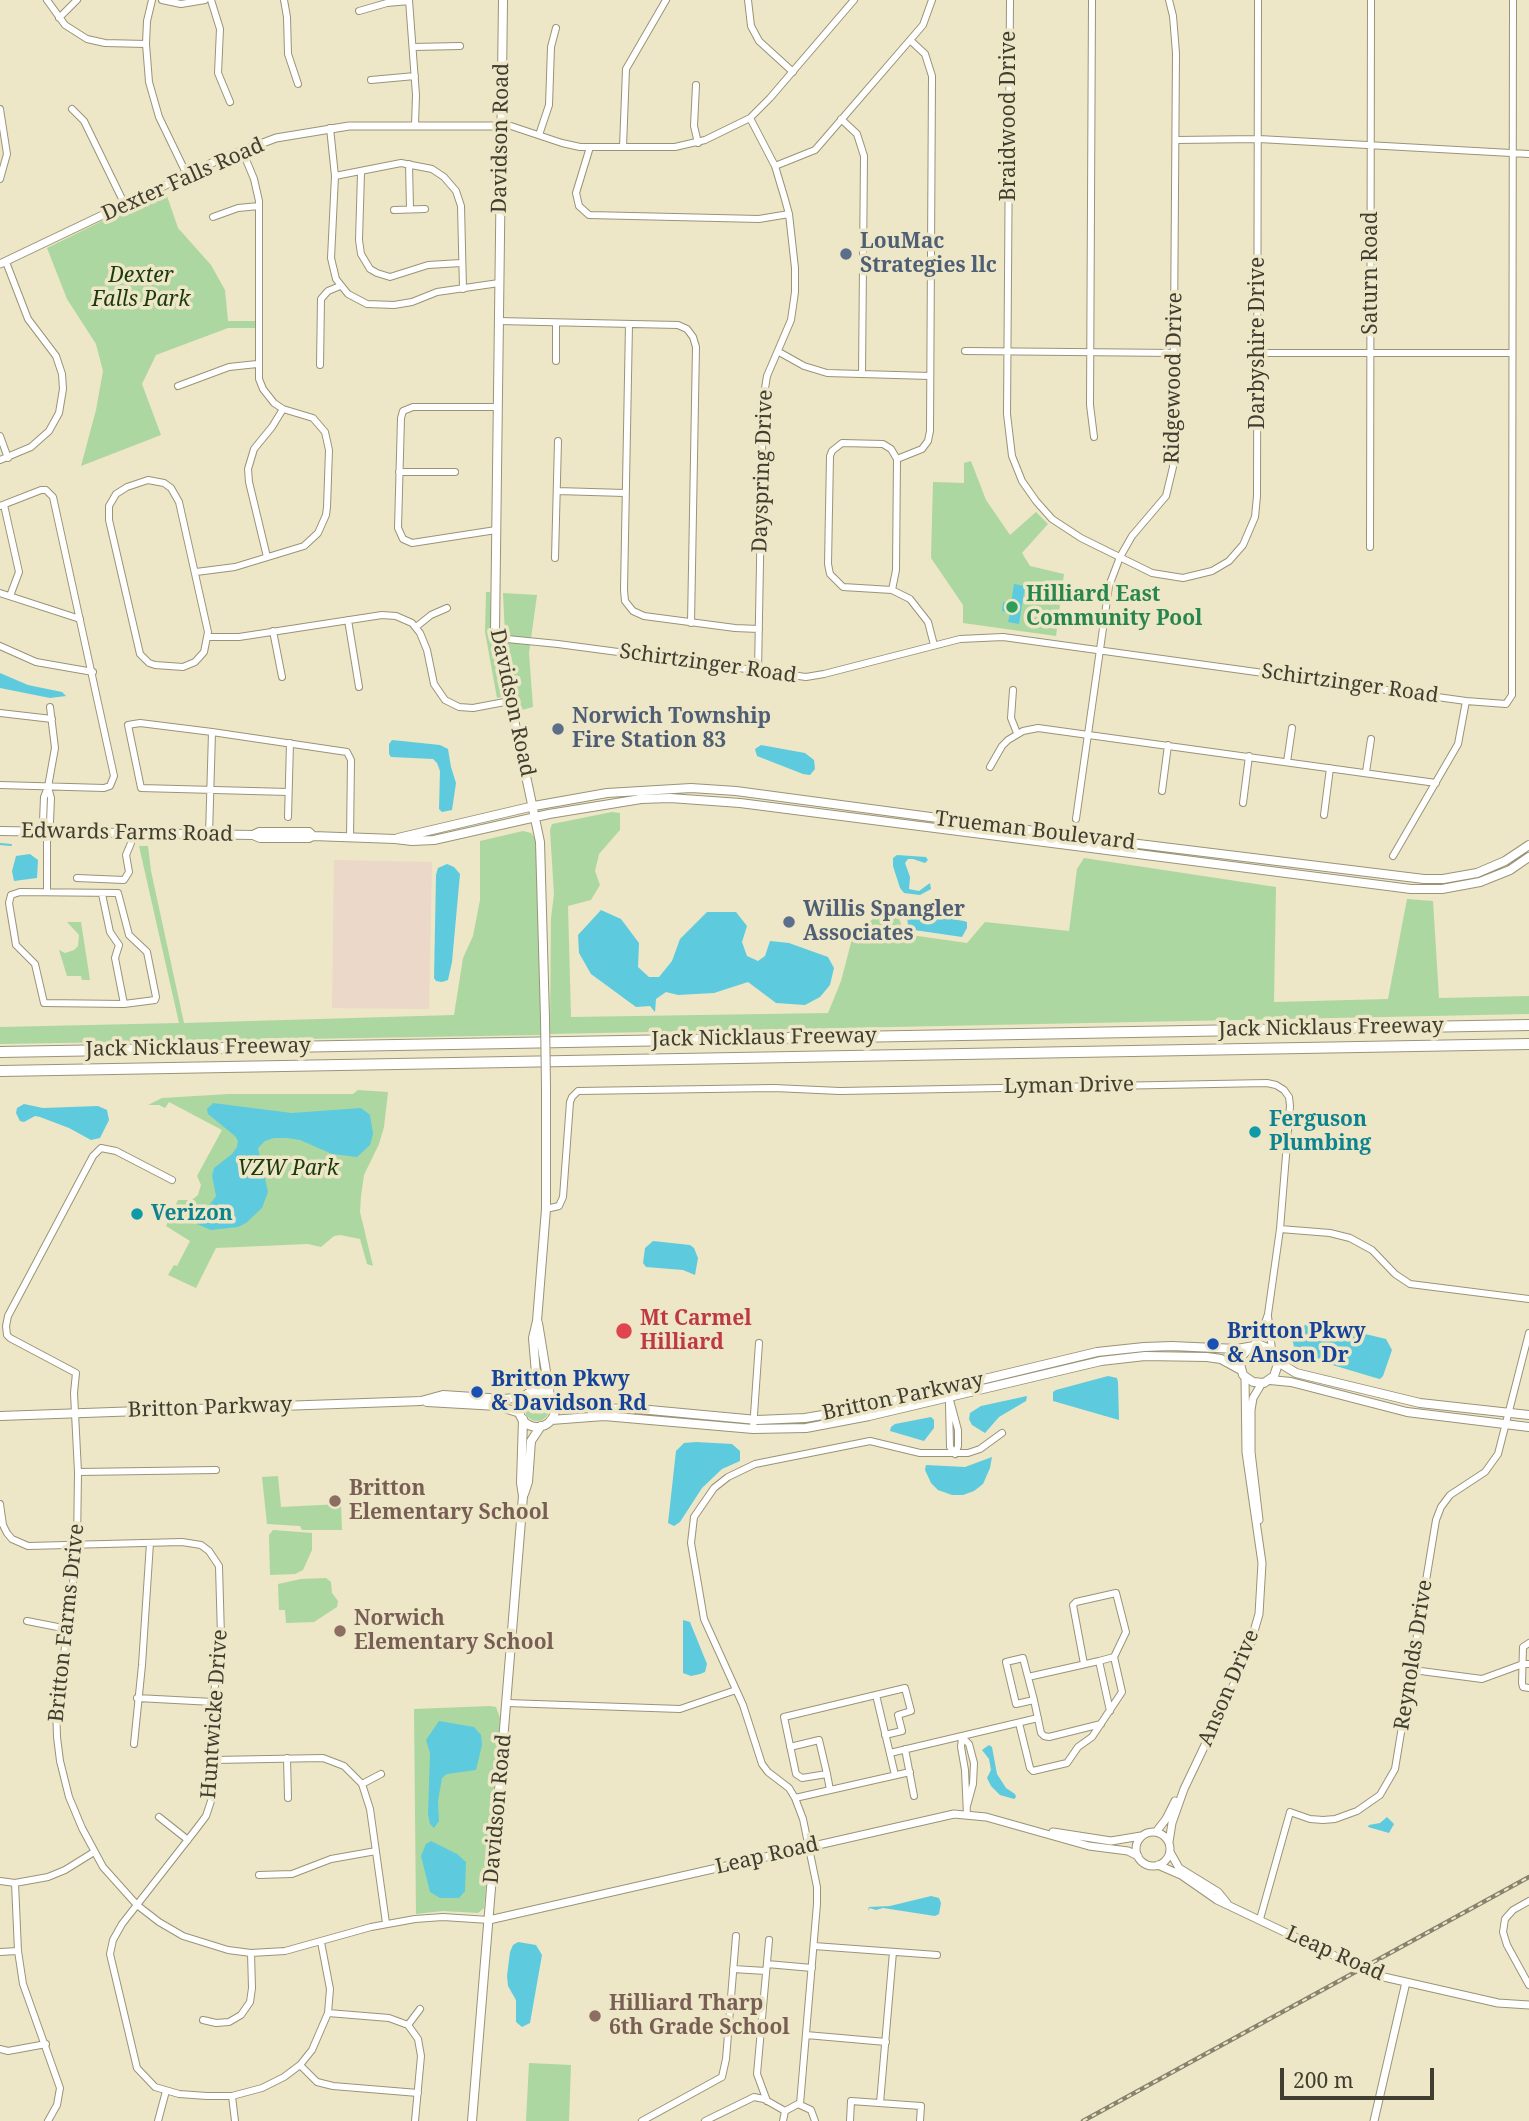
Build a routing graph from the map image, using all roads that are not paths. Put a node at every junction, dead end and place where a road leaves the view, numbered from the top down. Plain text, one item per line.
1 (47, 0) edge
2 (77, 0) edge
3 (152, 0) edge
4 (162, 0) edge
5 (205, 0) edge
6 (211, 0) edge
7 (284, 0) edge
8 (409, 0) edge
9 (503, 0) edge
10 (666, 0) edge
11 (748, 0) edge
12 (854, 0) edge
13 (932, 0) edge
14 (1010, 0) edge
15 (1092, 0) edge
16 (1169, 0) edge
17 (1258, 0) edge
18 (1371, 0) edge
19 (1513, 0) edge
20 (359, 12) dead end
21 (59, 18) junction
22 (556, 28) dead end
23 (910, 40) junction
24 (146, 44) junction
25 (460, 46) dead end
26 (413, 47) junction
27 (793, 72) junction
28 (415, 76) junction
29 (370, 80) dead end
30 (298, 84) dead end
31 (695, 85) dead end
32 (230, 102) dead end
33 (0, 109) edge
34 (72, 109) dead end
35 (750, 118) junction
36 (841, 119) junction
37 (415, 125) junction
38 (501, 126) junction
39 (330, 128) junction
40 (539, 135) junction
41 (1259, 139) junction
42 (1176, 140) junction
43 (698, 143) junction
44 (1371, 145) junction
45 (590, 147) junction
46 (623, 147) junction
47 (242, 150) junction
48 (1513, 154) junction
49 (1529, 154) edge
50 (409, 164) junction
51 (775, 166) junction
52 (360, 173) junction
53 (187, 175) junction
54 (335, 176) junction
55 (0, 179) edge
56 (125, 205) junction
57 (259, 206) junction
58 (410, 209) junction
59 (425, 209) dead end
60 (394, 210) dead end
61 (789, 214) junction
62 (213, 217) dead end
63 (461, 262) junction
64 (3, 263) edge
65 (499, 283) junction
66 (341, 286) junction
67 (463, 289) junction
68 (498, 321) junction
69 (556, 323) junction
70 (629, 324) junction
71 (965, 351) dead end
72 (779, 352) junction
73 (1007, 352) junction
74 (1091, 352) junction
75 (1175, 353) junction
76 (1258, 353) junction
77 (1371, 353) junction
78 (1512, 353) junction
79 (556, 361) dead end
80 (257, 364) junction
81 (320, 365) dead end
82 (862, 374) junction
83 (930, 376) junction
84 (178, 386) dead end
85 (497, 407) junction
86 (283, 409) junction
87 (0, 436) edge
88 (1094, 437) dead end
89 (558, 441) dead end
90 (8, 458) junction
91 (897, 459) junction
92 (0, 460) edge
93 (399, 472) junction
94 (455, 472) dead end
95 (557, 491) junction
96 (625, 493) junction
97 (2, 505) edge
98 (496, 530) junction
99 (1370, 547) dead end
100 (267, 557) junction
101 (1120, 557) junction
102 (555, 558) dead end
103 (196, 572) junction
104 (892, 590) junction
105 (0, 593) edge
106 (10, 596) junction
107 (447, 608) dead end
108 (80, 619) junction
109 (348, 620) junction
110 (691, 623) junction
111 (416, 627) junction
112 (759, 629) junction
113 (273, 631) junction
114 (208, 637) junction
115 (497, 638) junction
116 (934, 645) junction
117 (0, 646) edge
118 (1100, 650) junction
119 (758, 671) junction
120 (93, 672) junction
121 (282, 677) dead end
122 (359, 687) dead end
123 (1013, 690) dead end
124 (510, 701) junction
125 (1466, 701) junction
126 (50, 707) dead end
127 (0, 713) edge
128 (52, 719) junction
129 (1292, 728) dead end
130 (212, 732) junction
131 (1017, 733) junction
132 (1088, 734) junction
133 (1371, 739) dead end
134 (290, 743) junction
135 (1168, 745) junction
136 (1249, 756) junction
137 (1287, 762) junction
138 (990, 767) dead end
139 (1330, 768) junction
140 (1366, 772) junction
141 (1436, 782) junction
142 (0, 785) edge
143 (48, 787) junction
144 (210, 789) junction
145 (1162, 791) dead end
146 (288, 792) junction
147 (1243, 803) dead end
148 (534, 806) junction
149 (1324, 814) dead end
150 (536, 816) junction
151 (288, 817) dead end
152 (1076, 819) dead end
153 (0, 831) edge
154 (47, 832) junction
155 (131, 832) junction
156 (209, 835) junction
157 (350, 838) junction
158 (395, 839) junction
159 (1529, 845) edge
160 (1393, 856) dead end
161 (1529, 858) edge
162 (77, 878) dead end
163 (47, 892) junction
164 (102, 894) junction
165 (124, 1003) junction
166 (1529, 1022) edge
167 (1529, 1044) edge
168 (0, 1052) edge
169 (0, 1071) edge
170 (172, 1180) dead end
171 (546, 1209) junction
172 (1280, 1229) junction
173 (1529, 1298) edge
174 (1268, 1314) junction
175 (537, 1321) junction
176 (1529, 1334) edge
177 (759, 1343) dead end
178 (1251, 1347) junction
179 (1274, 1354) junction
180 (1243, 1374) junction
181 (1266, 1381) junction
182 (948, 1393) junction
183 (527, 1395) junction
184 (552, 1400) junction
185 (421, 1401) junction
186 (76, 1413) junction
187 (1509, 1413) junction
188 (1529, 1415) edge
189 (0, 1416) edge
190 (522, 1416) junction
191 (551, 1420) junction
192 (754, 1424) junction
193 (1506, 1425) junction
194 (541, 1426) junction
195 (1529, 1427) edge
196 (1002, 1433) dead end
197 (955, 1454) junction
198 (215, 1470) dead end
199 (78, 1472) junction
200 (523, 1496) junction
201 (0, 1504) edge
202 (1259, 1542) junction
203 (150, 1543) junction
204 (78, 1545) junction
205 (27, 1621) dead end
206 (68, 1629) junction
207 (1529, 1643) edge
208 (1114, 1657) junction
209 (1099, 1661) junction
210 (1084, 1664) junction
211 (1526, 1664) edge
212 (1413, 1670) junction
213 (1028, 1677) junction
214 (1529, 1688) edge
215 (736, 1690) junction
216 (876, 1695) junction
217 (137, 1698) junction
218 (1034, 1700) junction
219 (213, 1702) junction
220 (507, 1703) junction
221 (1110, 1711) junction
222 (1038, 1718) junction
223 (1019, 1723) junction
224 (1101, 1724) junction
225 (885, 1735) junction
226 (962, 1737) junction
227 (134, 1744) dead end
228 (790, 1746) junction
229 (905, 1749) junction
230 (890, 1753) junction
231 (287, 1758) junction
232 (214, 1760) junction
233 (910, 1772) junction
234 (381, 1774) dead end
235 (827, 1774) junction
236 (895, 1775) junction
237 (362, 1784) junction
238 (1184, 1789) junction
239 (830, 1790) junction
240 (914, 1796) dead end
241 (288, 1798) dead end
242 (795, 1798) junction
243 (967, 1811) junction
244 (159, 1817) dead end
245 (1045, 1832) junction
246 (1156, 1832) junction
247 (1142, 1836) junction
248 (188, 1840) junction
249 (1169, 1842) junction
250 (807, 1846) junction
251 (376, 1851) junction
252 (94, 1852) junction
253 (1170, 1852) junction
254 (1138, 1856) junction
255 (1158, 1866) junction
256 (259, 1875) dead end
257 (0, 1881) edge
258 (15, 1883) junction
259 (1529, 1902) edge
260 (1228, 1903) junction
261 (137, 1905) junction
262 (1259, 1919) junction
263 (489, 1920) junction
264 (386, 1923) junction
265 (736, 1937) dead end
266 (769, 1940) dead end
267 (321, 1942) junction
268 (814, 1946) junction
269 (19, 1951) junction
270 (0, 1952) edge
271 (251, 1952) junction
272 (893, 1952) junction
273 (937, 1955) dead end
274 (767, 1968) junction
275 (812, 1968) junction
276 (733, 1969) junction
277 (1406, 1982) junction
278 (1529, 1985) edge
279 (1529, 2006) edge
280 (420, 2009) dead end
281 (328, 2013) junction
282 (203, 2020) dead end
283 (408, 2025) junction
284 (806, 2035) junction
285 (886, 2042) junction
286 (46, 2044) junction
287 (0, 2049) edge
288 (300, 2065) junction
289 (758, 2078) junction
290 (166, 2091) junction
291 (418, 2093) junction
292 (232, 2096) junction
293 (749, 2098) junction
294 (767, 2101) junction
295 (880, 2103) junction
296 (800, 2104) junction
297 (785, 2111) junction
298 (49, 2121) edge
299 (158, 2121) edge
300 (235, 2121) edge
301 (415, 2121) edge
302 (472, 2121) edge
303 (642, 2121) edge
304 (705, 2121) edge
305 (783, 2121) edge
306 (815, 2121) edge
307 (850, 2121) edge
308 (920, 2121) edge
309 (1374, 2121) edge

1 - 21 street
2 - 21 street
3 - 24 street
4 - 5 street
6 - 32 street
7 - 30 street
8 - 20 street
8 - 26 street
9 - 38 main road, Davidson Road
10 - 46 street
11 - 27 street
12 - 27 street
13 - 23 street
14 - 73 street, Braidwood Drive
15 - 74 street
16 - 42 street, Ridgewood Drive
17 - 41 street, Darbyshire Drive
18 - 44 street, Saturn Road
19 - 48 street, Schirtzinger Road
21 - 24 street
22 - 40 street
23 - 36 street
23 - 83 street
24 - 53 street
25 - 26 street
26 - 28 street
27 - 35 street
28 - 29 street
28 - 37 street
31 - 43 street
33 - 55 street
34 - 56 street
35 - 43 street
35 - 51 street, Dayspring Drive
36 - 51 street
36 - 82 street
37 - 38 street, Dexter Falls Road
37 - 39 street, Dexter Falls Road
38 - 40 street
38 - 65 main road, Davidson Road
39 - 47 street, Dexter Falls Road
39 - 54 street
40 - 45 street
41 - 42 street
41 - 44 street
41 - 76 street, Darbyshire Drive
42 - 75 street, Ridgewood Drive
43 - 46 street
44 - 48 street
44 - 77 street, Saturn Road
45 - 46 street
45 - 61 street
47 - 53 street, Dexter Falls Road
47 - 57 street
48 - 49 street
48 - 78 street, Schirtzinger Road
50 - 52 street
50 - 58 street
50 - 63 street
51 - 61 street, Dayspring Drive
52 - 54 street
52 - 63 street
53 - 56 street, Dexter Falls Road
54 - 66 street
56 - 64 street, Dexter Falls Road
57 - 62 street
57 - 80 street
58 - 59 street
58 - 60 street
61 - 72 street, Dayspring Drive
63 - 67 street
64 - 90 street
65 - 67 street
65 - 68 main road, Davidson Road
66 - 67 street
66 - 81 street
68 - 69 street
68 - 85 main road, Davidson Road
69 - 70 street
69 - 79 street
70 - 96 street
70 - 110 street
71 - 73 street
72 - 82 street
72 - 112 street, Dayspring Drive
73 - 74 street
73 - 101 street, Braidwood Drive
74 - 75 street
74 - 88 street
75 - 101 street, Ridgewood Drive
76 - 77 street
76 - 101 street, Darbyshire Drive
77 - 78 street
77 - 99 street, Saturn Road
78 - 125 street, Schirtzinger Road
80 - 84 street
80 - 86 street
82 - 83 street
83 - 91 street
85 - 93 street
85 - 98 main road, Davidson Road
86 - 100 street
86 - 100 street
87 - 90 street
89 - 95 street
90 - 92 street
91 - 104 street
91 - 104 street
93 - 94 street
93 - 98 street
95 - 96 street
95 - 102 street
96 - 110 street
97 - 106 street
97 - 108 street
98 - 115 main road, Davidson Road
100 - 103 street
101 - 118 street, Ridgewood Drive
103 - 114 street
103 - 114 street
104 - 116 street
105 - 106 street
106 - 108 street
107 - 111 street
108 - 120 street
109 - 111 street
109 - 113 street
109 - 122 street
110 - 112 street
111 - 124 street
112 - 119 street, Dayspring Drive
113 - 114 street
113 - 121 street
115 - 119 street, Schirtzinger Road
115 - 124 main road, Davidson Road
116 - 118 street, Schirtzinger Road
116 - 119 street, Schirtzinger Road
117 - 120 street
118 - 125 street, Schirtzinger Road
118 - 132 street, Ridgewood Drive
120 - 143 street
123 - 131 street
124 - 148 main road, Davidson Road
125 - 141 street
126 - 128 street
127 - 128 street
128 - 143 street
129 - 137 street
130 - 134 street
130 - 144 street
130 - 144 street
131 - 132 street
131 - 138 street
132 - 135 street
132 - 152 street, Ridgewood Drive
133 - 140 street
134 - 146 street
134 - 157 street
135 - 136 street
135 - 145 street
136 - 137 street
136 - 147 street
137 - 139 street
139 - 140 street
139 - 149 street
140 - 141 street
141 - 160 street
142 - 143 street
143 - 154 street
144 - 146 street
144 - 156 street
146 - 151 street
148 - 150 main road, Davidson Road
148 - 158 main road, Edwards Farms Road
148 - 159 main road, Trueman Boulevard
150 - 158 main road, Edwards Farms Road
150 - 161 main road, Trueman Boulevard
150 - 171 main road, Davidson Road, bridge
153 - 154 main road, Edwards Farms Road
154 - 155 main road, Edwards Farms Road
154 - 163 street
155 - 156 main road, Edwards Farms Road
155 - 162 street
156 - 157 main road, Edwards Farms Road
157 - 158 main road, Edwards Farms Road
163 - 164 street
163 - 165 street
164 - 165 street
164 - 165 street
166 - 168 highway, Jack Nicklaus Freeway
167 - 169 highway, Jack Nicklaus Freeway
170 - 186 street, Britton Farms Drive
171 - 172 street, Lyman Drive
171 - 175 main road, Davidson Road
172 - 173 street
172 - 174 street
174 - 178 street
174 - 179 street
175 - 183 main road, Davidson Road
175 - 184 main road, Davidson Road
176 - 187 street, Reynolds Drive
177 - 192 street
178 - 179 main road
178 - 180 main road
178 - 182 main road, Britton Parkway
179 - 181 main road
179 - 187 main road
180 - 181 main road
180 - 182 main road, Britton Parkway
180 - 202 street, Anson Drive
181 - 193 main road
181 - 202 street, Anson Drive
182 - 192 main road, Britton Parkway
182 - 197 street
183 - 184 main road
183 - 185 main road, Britton Parkway
183 - 190 main road
184 - 191 main road
184 - 192 main road, Britton Parkway
185 - 186 main road, Britton Parkway
185 - 190 main road, Britton Parkway
186 - 189 main road, Britton Parkway
186 - 199 street, Britton Farms Drive
187 - 188 main road
187 - 193 street, Reynolds Drive
190 - 194 main road
190 - 200 main road, Davidson Road
191 - 192 main road, Britton Parkway
191 - 194 main road
193 - 195 main road
193 - 212 street, Reynolds Drive
194 - 200 main road, Davidson Road
196 - 197 street
197 - 215 street
198 - 199 street
199 - 204 street, Britton Farms Drive
200 - 220 main road, Davidson Road
201 - 204 street, Huntwicke Drive
202 - 238 street, Anson Drive
203 - 204 street, Huntwicke Drive
203 - 217 street
203 - 219 street, Huntwicke Drive
204 - 206 street, Britton Farms Drive
205 - 206 street
206 - 252 street, Britton Farms Drive
207 - 211 street
208 - 209 street
208 - 210 street
208 - 221 street
209 - 210 street
209 - 221 street
210 - 213 street
211 - 212 street
211 - 214 street
212 - 262 street, Reynolds Drive
213 - 218 street
213 - 218 street
215 - 220 street
215 - 242 street
216 - 225 street
216 - 225 street
216 - 228 street
217 - 219 street
217 - 227 street
218 - 222 street
219 - 232 street, Huntwicke Drive
220 - 263 main road, Davidson Road
221 - 224 street
222 - 223 street
222 - 224 street
223 - 224 street
223 - 226 street
225 - 230 street
226 - 229 street
226 - 243 street
228 - 235 street
228 - 235 street
229 - 230 street
229 - 233 street
230 - 236 street
231 - 232 street
231 - 237 street
231 - 241 street
232 - 248 street, Huntwicke Drive
233 - 236 street
233 - 240 street
234 - 237 street
235 - 239 street
236 - 239 street
237 - 251 street
238 - 246 street, Anson Drive
238 - 249 street, Anson Drive
239 - 242 street
242 - 250 street
243 - 245 street, Leap Road
243 - 250 street, Leap Road
244 - 248 street
245 - 247 street, Leap Road
245 - 254 street, Leap Road
246 - 247 street
246 - 249 street
247 - 254 street
248 - 261 street, Huntwicke Drive
249 - 253 street
250 - 263 street, Leap Road
250 - 268 street
251 - 256 street
251 - 264 street
252 - 258 street
252 - 261 street, Britton Farms Drive
253 - 255 street
253 - 260 street, Leap Road
254 - 255 street
255 - 260 street, Leap Road
257 - 258 street
258 - 269 street
259 - 278 street
260 - 262 street, Leap Road
261 - 271 street, Britton Farms Drive
261 - 290 street, Huntwicke Drive
262 - 277 street, Leap Road
263 - 264 street, Britton Farms Drive
263 - 302 main road, Davidson Road
264 - 267 street, Britton Farms Drive
265 - 276 street
266 - 274 street
267 - 271 street, Britton Farms Drive
267 - 281 street
268 - 272 street
268 - 275 street
269 - 270 street
269 - 286 street
271 - 282 street
272 - 273 street
272 - 285 street
274 - 275 street
274 - 276 street
274 - 289 street
275 - 284 street
276 - 303 street
277 - 279 street, Leap Road
277 - 309 street
280 - 283 street
281 - 283 street
281 - 288 street
283 - 291 street
284 - 285 street
284 - 296 street
285 - 295 street
286 - 287 street
286 - 298 street
288 - 291 street
288 - 292 street
289 - 293 street
289 - 294 street
290 - 292 street
290 - 299 street
291 - 301 street
292 - 300 street
293 - 294 street
293 - 304 street
294 - 297 street
295 - 307 street
295 - 308 street
296 - 297 street
296 - 306 street
297 - 305 street

